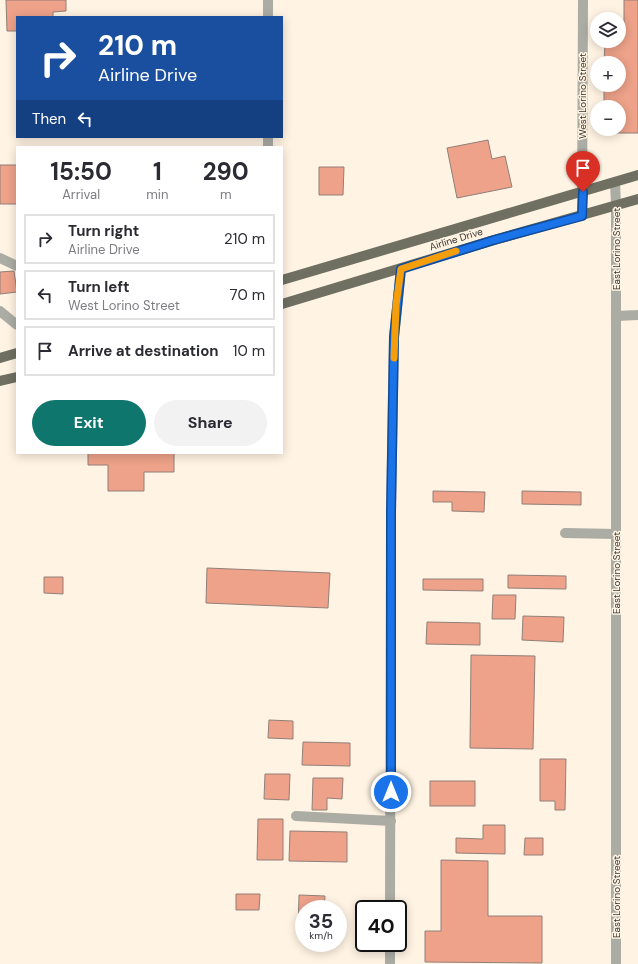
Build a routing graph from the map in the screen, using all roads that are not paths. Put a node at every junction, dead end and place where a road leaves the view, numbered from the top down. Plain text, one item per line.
1 (268, 0) edge
2 (583, 0) edge
3 (268, 16) edge
4 (638, 175) edge
5 (615, 182) junction
6 (583, 192) junction
7 (638, 199) edge
8 (616, 205) junction
9 (582, 216) junction
10 (0, 258) edge
11 (16, 266) edge
12 (401, 269) junction
13 (283, 280) edge
14 (283, 304) edge
15 (0, 311) edge
16 (638, 315) edge
17 (616, 316) junction
18 (16, 324) edge
19 (16, 353) edge
20 (0, 358) edge
21 (16, 377) edge
22 (0, 382) edge
23 (564, 533) dead end
24 (616, 534) junction
25 (296, 816) dead end
26 (390, 821) junction
27 (390, 900) edge
28 (390, 952) edge
29 (390, 964) edge
30 (616, 964) edge

1 - 3 street
2 - 6 street, West Lorino Street
4 - 5 main road, Airline Drive
5 - 6 main road, Airline Drive
5 - 8 street, East Lorino Street
6 - 9 street, West Lorino Street
6 - 13 main road, Airline Drive
7 - 8 main road, Airline Drive
8 - 9 main road, Airline Drive
8 - 17 street, East Lorino Street
9 - 12 main road, Airline Drive
10 - 11 street
12 - 14 main road, Airline Drive
12 - 26 street
15 - 18 street
16 - 17 street
17 - 24 street, East Lorino Street
19 - 20 main road
21 - 22 main road
23 - 24 street
24 - 30 street, East Lorino Street
25 - 26 street
26 - 27 street
28 - 29 street

